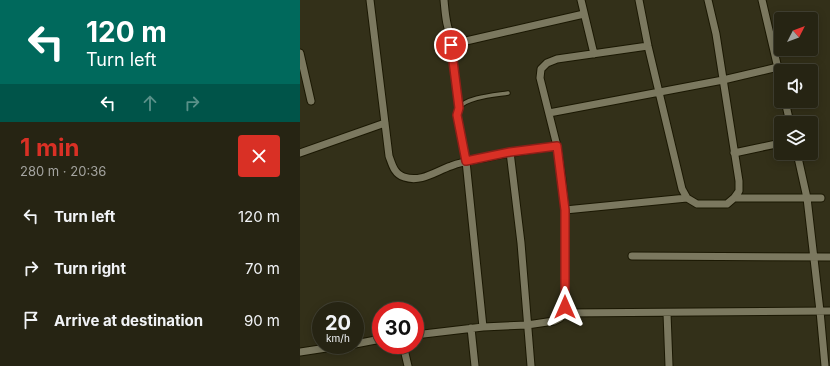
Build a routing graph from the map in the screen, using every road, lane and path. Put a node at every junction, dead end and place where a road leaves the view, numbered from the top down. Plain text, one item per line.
1 (370, 0) edge
2 (444, 0) edge
3 (581, 0) edge
4 (639, 0) edge
5 (708, 0) edge
6 (762, 0) edge
7 (584, 14) junction
8 (449, 31) junction
9 (648, 46) junction
10 (300, 53) edge
11 (594, 54) junction
12 (777, 64) edge
13 (774, 68) edge
14 (723, 80) junction
15 (508, 93) dead end
16 (659, 93) junction
17 (311, 101) dead end
18 (459, 108) junction
19 (549, 113) junction
20 (385, 123) junction
21 (774, 144) edge
22 (557, 146) junction
23 (510, 152) junction
24 (300, 153) edge
25 (734, 153) junction
26 (799, 160) edge
27 (466, 161) junction
28 (687, 198) junction
29 (734, 198) junction
30 (807, 198) junction
31 (821, 198) dead end
32 (565, 210) junction
33 (632, 256) dead end
34 (814, 257) junction
35 (830, 257) edge
36 (820, 311) junction
37 (830, 311) edge
38 (563, 313) junction
39 (667, 313) junction
40 (527, 325) junction
41 (483, 327) junction
42 (471, 328) junction
43 (424, 334) edge
44 (312, 350) edge
45 (300, 352) edge
46 (405, 354) edge
47 (408, 366) edge
48 (475, 366) edge
49 (531, 366) edge
50 (669, 366) edge
51 (825, 366) edge

1 - 20 street
2 - 8 street
3 - 7 street
4 - 9 street
5 - 14 street
6 - 12 street
7 - 8 street
7 - 11 street
8 - 18 lane
9 - 11 street
9 - 16 street
10 - 17 street
11 - 19 street
13 - 14 street
14 - 16 street
14 - 25 street
15 - 18 lane
16 - 19 street
16 - 28 street
18 - 27 lane
19 - 22 street
20 - 24 street
20 - 27 street
21 - 25 street
22 - 23 street
22 - 32 street
23 - 27 street
23 - 40 street
25 - 29 street
26 - 30 street
27 - 41 street
28 - 29 street
28 - 32 street
29 - 30 street
30 - 31 street
30 - 34 street
32 - 38 street
33 - 34 street
34 - 35 street
34 - 36 street
36 - 37 street
36 - 39 street
36 - 51 street
38 - 39 street
38 - 40 street
39 - 50 street
40 - 41 street
40 - 49 street
41 - 42 street
42 - 43 street
42 - 48 street
44 - 45 street
46 - 47 street

